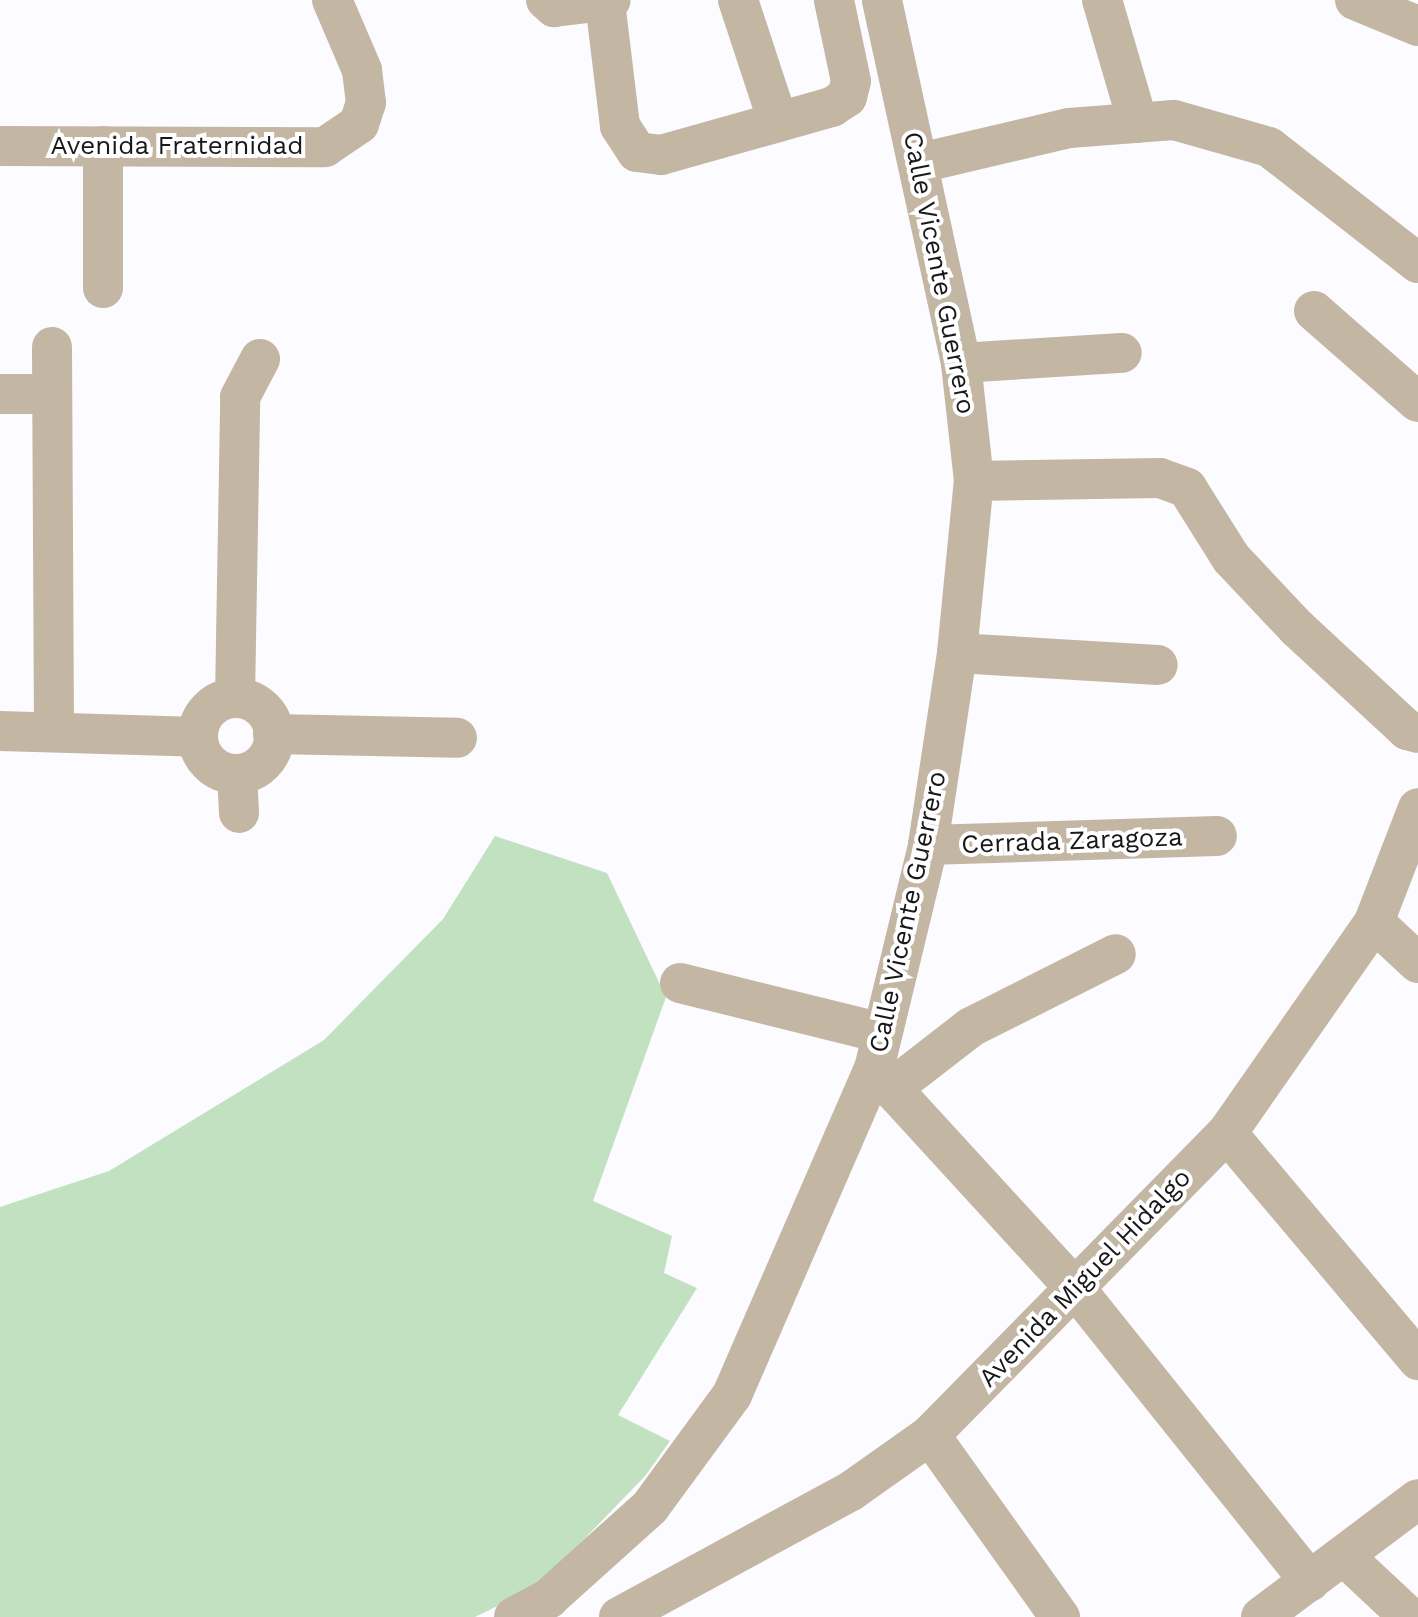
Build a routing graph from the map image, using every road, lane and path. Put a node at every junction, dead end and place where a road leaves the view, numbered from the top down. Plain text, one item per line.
1 (332, 0) edge
2 (546, 0) edge
3 (738, 0) edge
4 (834, 0) edge
5 (882, 0) edge
6 (1102, 0) edge
7 (1355, 0) edge
8 (608, 1) edge
9 (1418, 26) edge
10 (778, 122) junction
11 (1138, 123) junction
12 (0, 146) edge
13 (103, 146) junction
14 (920, 163) junction
15 (1418, 263) edge
16 (103, 288) dead end
17 (1314, 311) dead end
18 (52, 347) dead end
19 (1122, 353) dead end
20 (260, 359) dead end
21 (961, 363) junction
22 (0, 394) edge
23 (52, 394) junction
24 (1418, 402) edge
25 (974, 481) junction
26 (957, 653) junction
27 (1158, 665) dead end
28 (235, 698) junction
29 (0, 731) edge
30 (54, 731) junction
31 (1418, 733) edge
32 (273, 734) junction
33 (198, 737) junction
34 (457, 738) dead end
35 (1418, 808) edge
36 (1217, 836) dead end
37 (928, 845) junction
38 (1374, 922) junction
39 (1116, 954) dead end
40 (1418, 963) edge
41 (680, 983) dead end
42 (882, 1063) junction
43 (1227, 1133) junction
44 (1075, 1288) junction
45 (1418, 1360) edge
46 (930, 1435) junction
47 (1418, 1499) edge
48 (1346, 1558) junction
49 (1310, 1581) junction
50 (514, 1617) edge
51 (619, 1617) edge
52 (1060, 1617) edge
53 (1261, 1617) edge
54 (1409, 1617) edge

1 - 13 street, Avenida Fraternidad
2 - 8 street
3 - 10 street
4 - 10 street
5 - 14 street, Calle Vicente Guerrero
6 - 11 street
7 - 9 street
8 - 10 street
11 - 14 street
11 - 15 street
12 - 13 street, Avenida Fraternidad
13 - 16 street
14 - 21 street, Calle Vicente Guerrero
17 - 24 street
18 - 23 street
19 - 21 street
20 - 28 street
21 - 25 street, Calle Vicente Guerrero
22 - 23 street
23 - 30 street
25 - 26 street, Calle Vicente Guerrero
25 - 31 street
26 - 27 street
26 - 37 street, Calle Vicente Guerrero
28 - 32 street
28 - 33 street
29 - 30 street
30 - 33 street
32 - 33 street
32 - 34 street
35 - 38 street, Avenida Miguel Hidalgo
36 - 37 street, Cerrada Zaragoza
37 - 42 street, Calle Vicente Guerrero
38 - 40 street
38 - 43 street, Avenida Miguel Hidalgo
39 - 42 street
41 - 42 street
42 - 44 street
42 - 50 street, Calle Vicente Guerrero
43 - 44 street, Avenida Miguel Hidalgo
43 - 45 street
44 - 46 street, Avenida Miguel Hidalgo
44 - 49 street
46 - 51 street, Avenida Miguel Hidalgo
46 - 52 street
47 - 48 street
48 - 49 street
48 - 54 street
49 - 53 street

